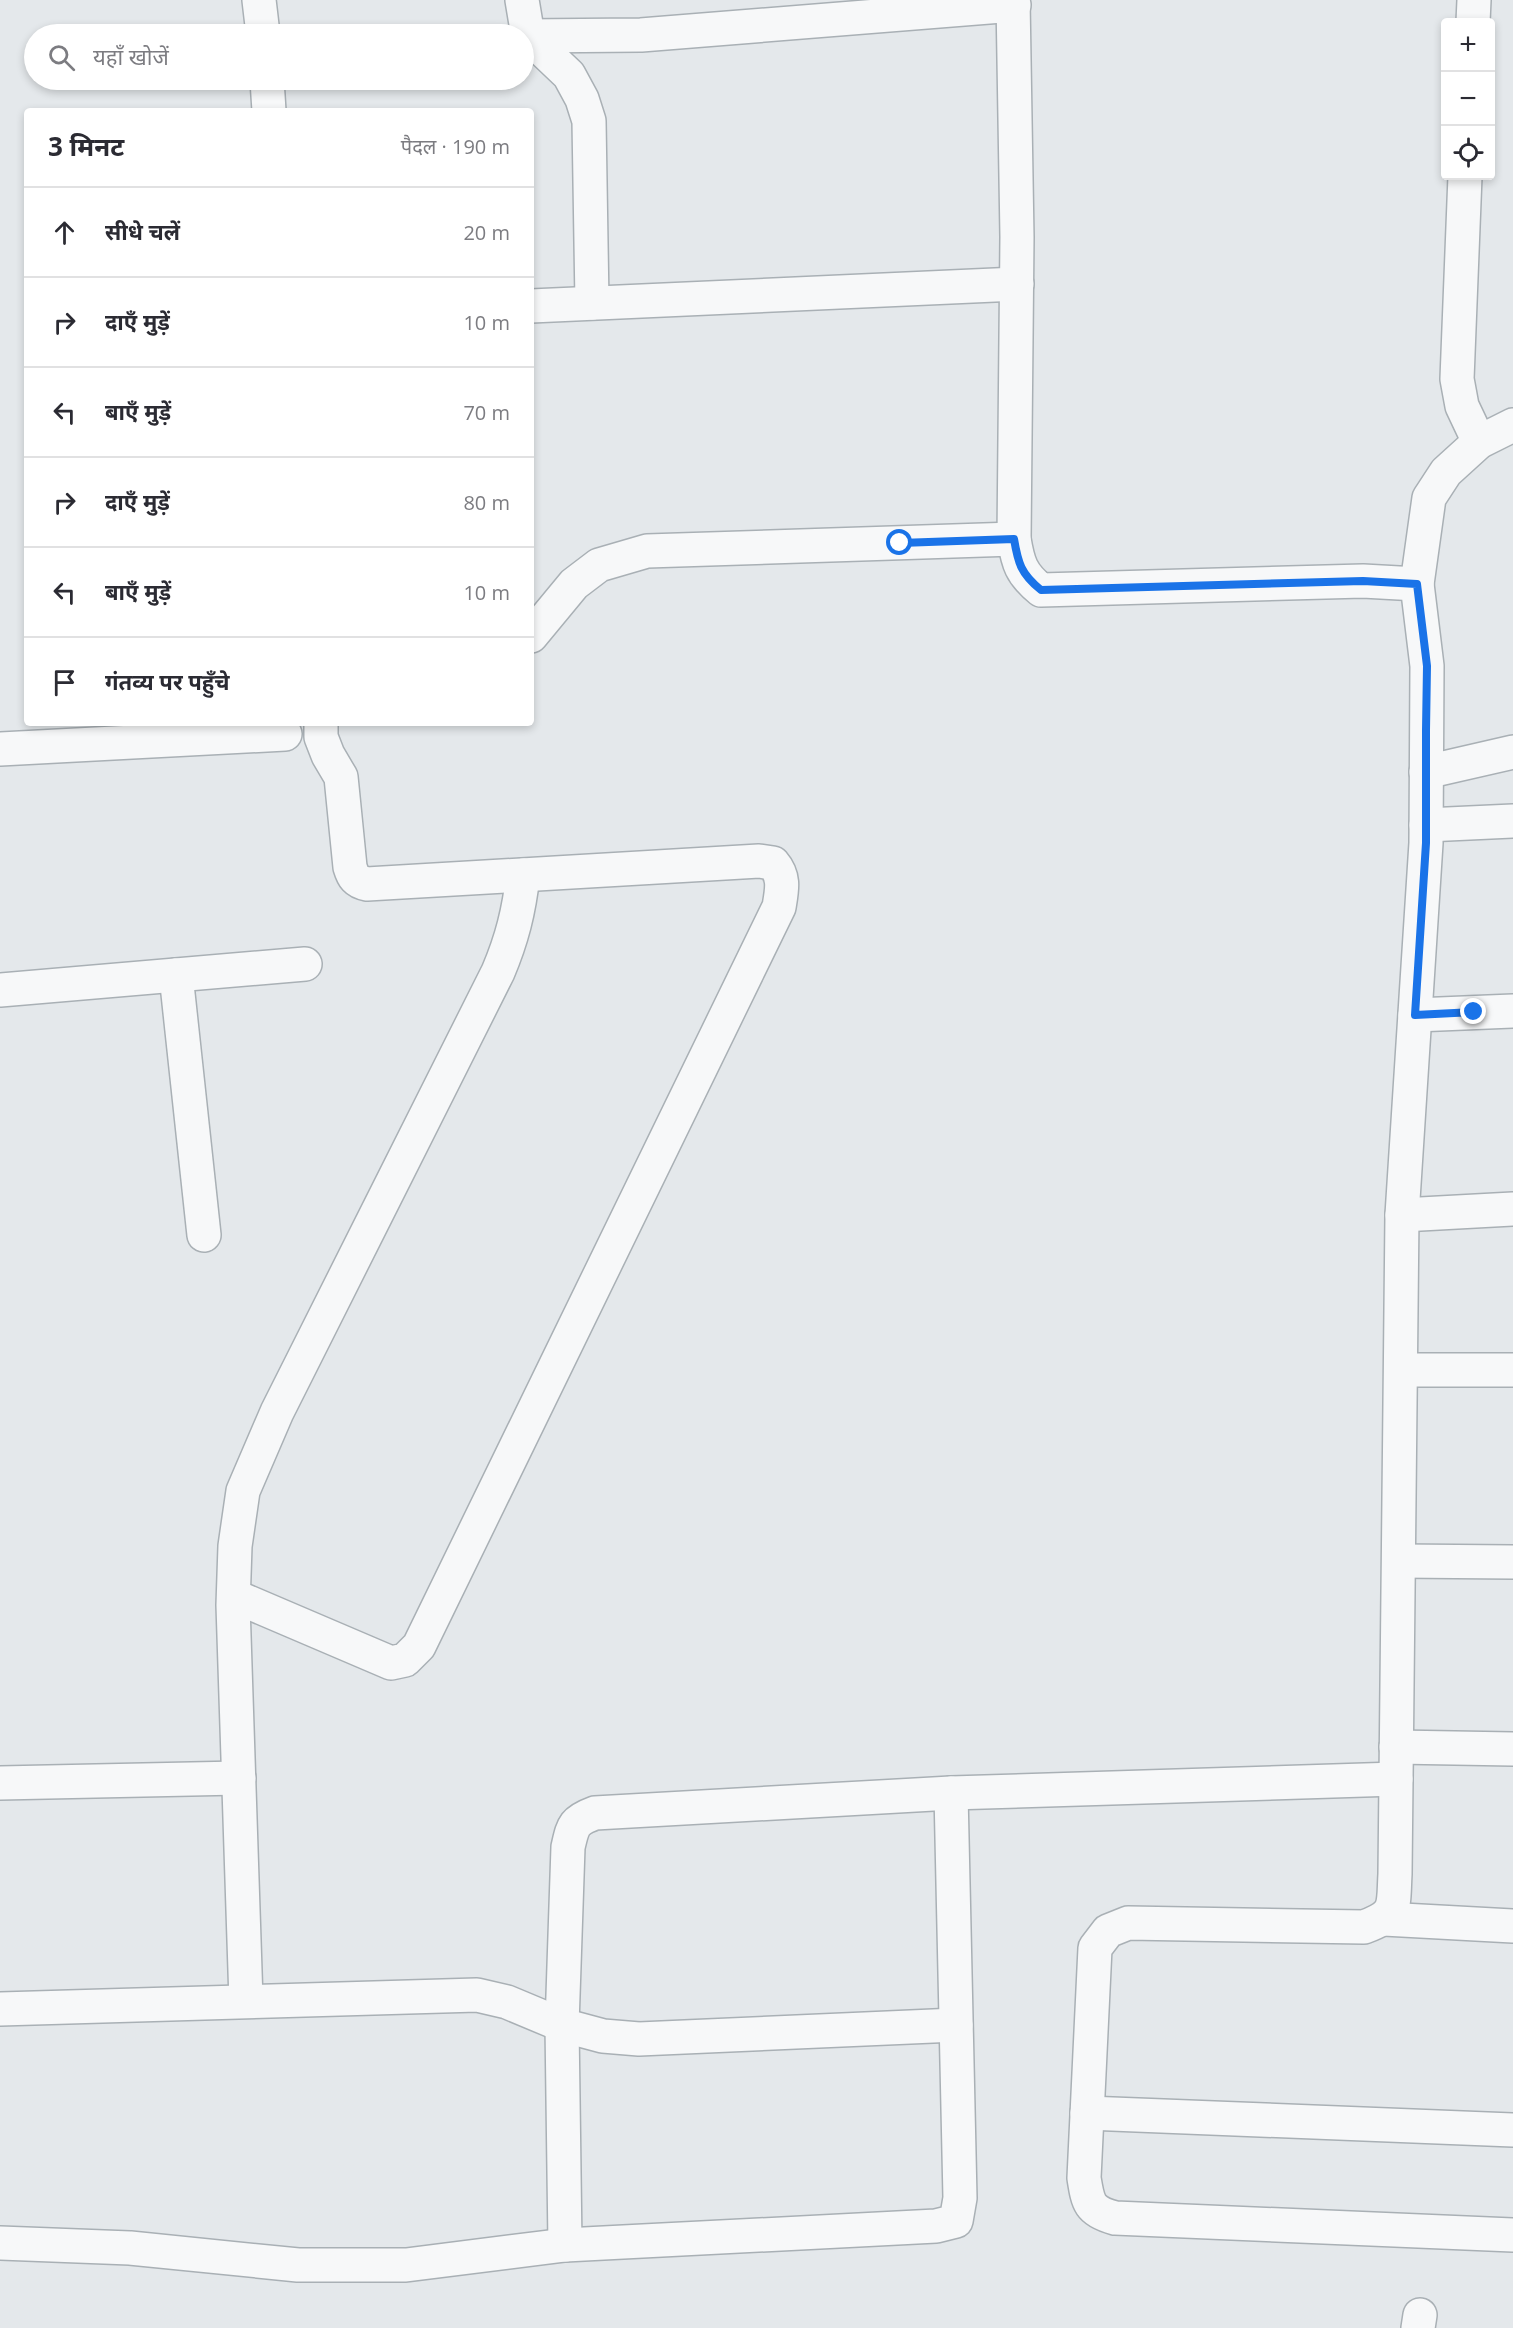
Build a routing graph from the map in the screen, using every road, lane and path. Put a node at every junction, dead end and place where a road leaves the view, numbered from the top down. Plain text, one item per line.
1 (260, 0) edge
2 (522, 0) edge
3 (1474, 0) edge
4 (1013, 3) edge
5 (1473, 18) edge
6 (262, 24) edge
7 (525, 24) edge
8 (534, 36) edge
9 (534, 43) edge
10 (268, 90) edge
11 (269, 108) edge
12 (1465, 180) edge
13 (1017, 284) junction
14 (592, 303) junction
15 (534, 306) edge
16 (1513, 425) edge
17 (1479, 442) junction
18 (1014, 539) junction
19 (1417, 584) junction
20 (534, 632) edge
21 (321, 726) edge
22 (285, 734) dead end
23 (0, 749) edge
24 (1513, 752) edge
25 (1426, 772) junction
26 (1513, 821) edge
27 (1426, 825) junction
28 (523, 875) junction
29 (305, 964) dead end
30 (176, 975) junction
31 (0, 990) edge
32 (1513, 1011) edge
33 (1415, 1015) junction
34 (1513, 1209) edge
35 (1402, 1215) junction
36 (204, 1235) dead end
37 (1401, 1370) junction
38 (1513, 1370) edge
39 (1399, 1561) junction
40 (1513, 1562) edge
41 (234, 1596) junction
42 (1396, 1747) junction
43 (1513, 1749) edge
44 (239, 1779) junction
45 (1396, 1779) junction
46 (0, 1783) edge
47 (951, 1793) junction
48 (1384, 1919) junction
49 (1513, 1926) edge
50 (246, 2001) junction
51 (0, 2009) edge
52 (562, 2025) junction
53 (956, 2025) junction
54 (1087, 2113) junction
55 (1513, 2130) edge
56 (1513, 2235) edge
57 (0, 2243) edge
58 (564, 2245) junction

1 - 6 street
2 - 7 street
3 - 5 street
4 - 8 street
4 - 13 street
9 - 14 street
10 - 11 street
12 - 17 street
13 - 14 street
13 - 18 street
14 - 15 street
16 - 17 street
17 - 19 street
18 - 19 street
18 - 20 street
19 - 25 street
21 - 28 street
22 - 23 street
24 - 25 street
25 - 27 street
26 - 27 street
27 - 33 street
28 - 41 street
28 - 41 street
29 - 30 street
30 - 31 street
30 - 36 street
32 - 33 street
33 - 35 street
34 - 35 street
35 - 37 street
37 - 38 street
37 - 39 street
39 - 40 street
39 - 42 street
41 - 44 street
42 - 43 street
42 - 45 street
44 - 46 street
44 - 50 street
45 - 47 street
45 - 48 street
47 - 52 street
47 - 53 street
48 - 49 street
48 - 54 street
50 - 51 street
50 - 52 street
52 - 53 street
52 - 58 street
53 - 58 street
54 - 55 street
54 - 56 street
57 - 58 street

